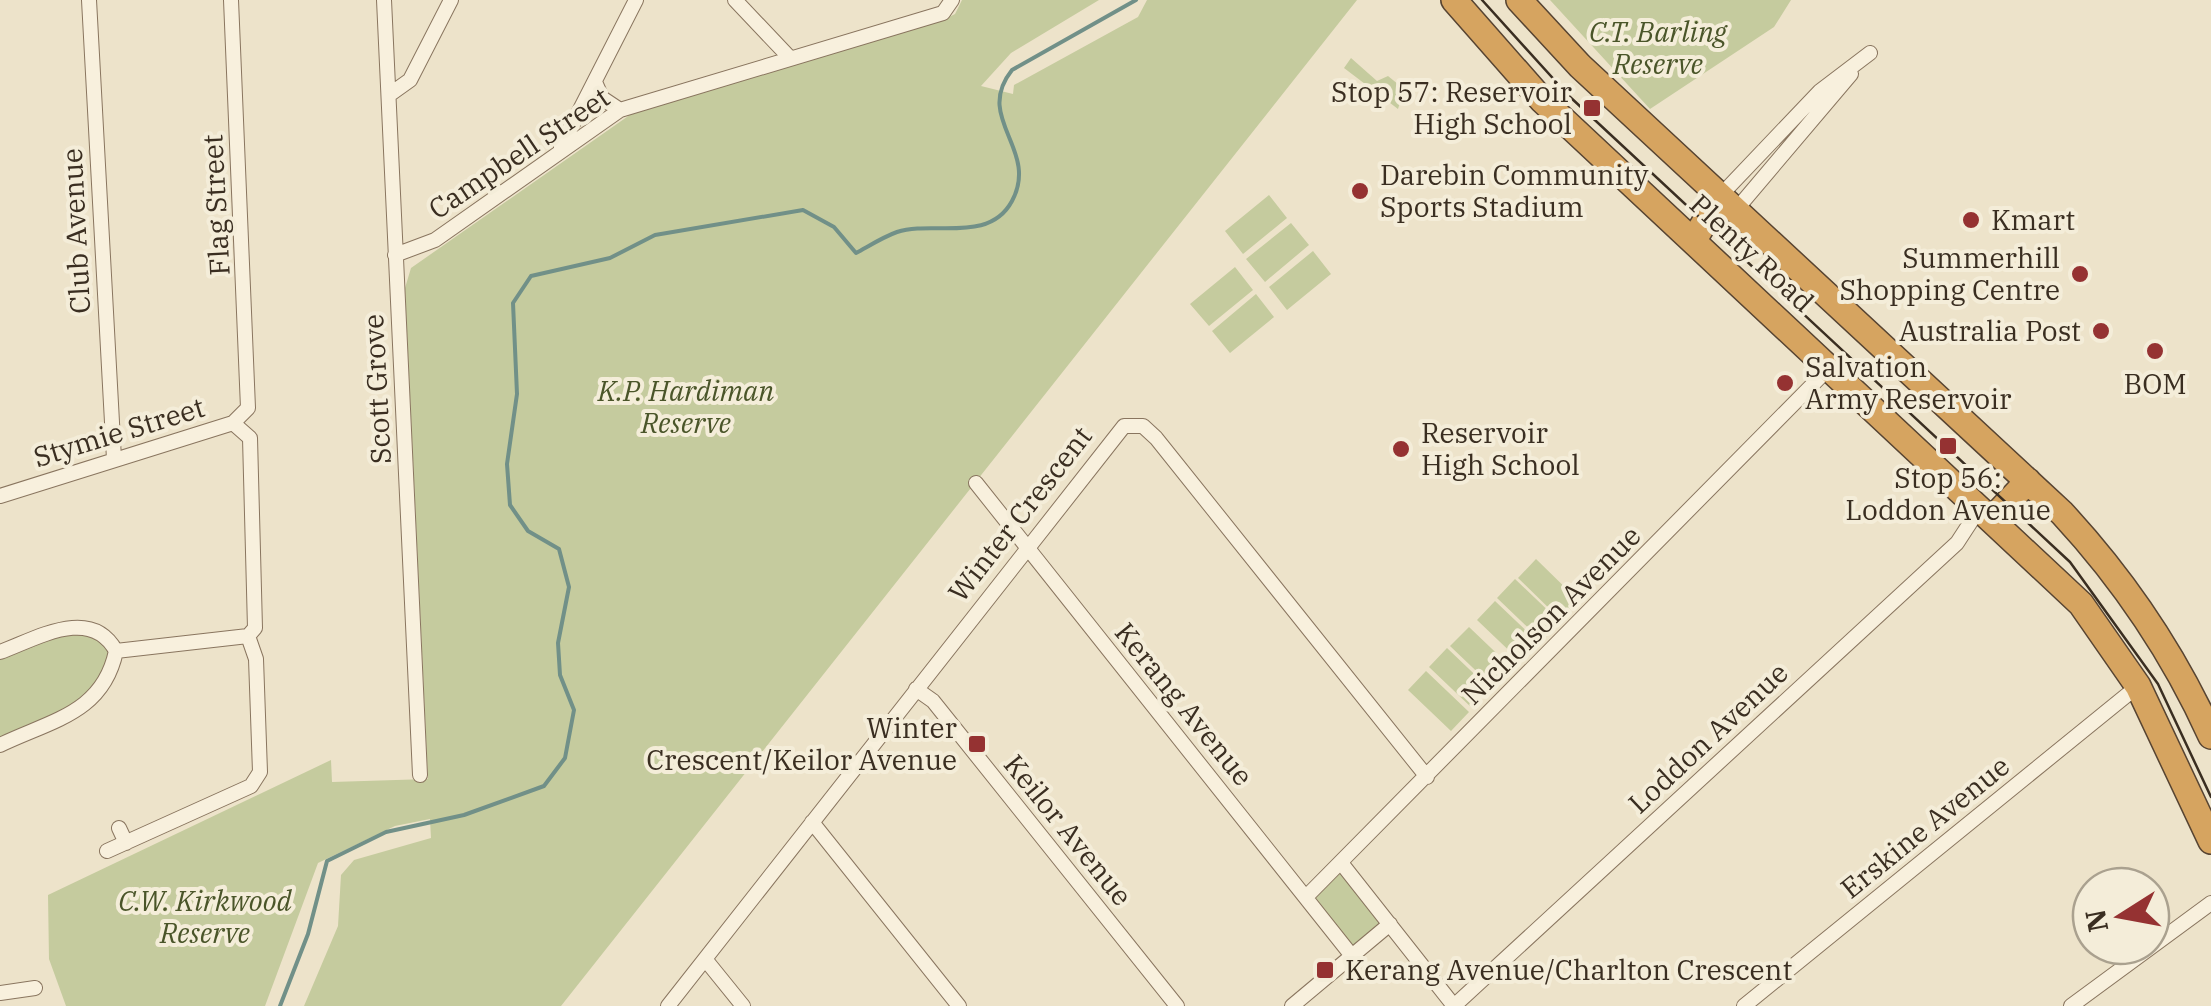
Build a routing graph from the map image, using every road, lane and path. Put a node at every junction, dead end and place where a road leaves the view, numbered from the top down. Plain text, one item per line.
1 (89, 0) edge
2 (231, 0) edge
3 (384, 0) edge
4 (451, 0) edge
5 (636, 0) edge
6 (736, 0) edge
7 (952, 0) edge
8 (1454, 0) edge
9 (1519, 0) edge
10 (1865, 57) dead end
11 (790, 58) junction
12 (595, 82) junction
13 (389, 95) junction
14 (620, 110) junction
15 (558, 152) junction
16 (1727, 203) junction
17 (1694, 240) junction
18 (396, 254) junction
19 (1830, 368) junction
20 (248, 408) joint
21 (232, 423) junction
22 (114, 459) junction
23 (2028, 480) junction
24 (976, 483) dead end
25 (0, 496) edge
26 (1969, 496) junction
27 (1993, 518) junction
28 (1026, 546) junction
29 (248, 636) junction
30 (116, 650) junction
31 (0, 652) edge
32 (2138, 686) junction
33 (916, 689) junction
34 (2211, 736) edge
35 (0, 745) edge
36 (2211, 745) edge
37 (2173, 757) junction
38 (420, 775) dead end
39 (1427, 777) junction
40 (812, 822) junction
41 (118, 828) dead end
42 (126, 842) junction
43 (2211, 842) edge
44 (107, 851) dead end
45 (1342, 864) junction
46 (1306, 897) junction
47 (2211, 903) edge
48 (1390, 924) junction
49 (1352, 956) junction
50 (705, 959) junction
51 (36, 988) dead end
52 (0, 994) edge
53 (668, 1006) edge
54 (743, 1006) edge
55 (959, 1006) edge
56 (1177, 1006) edge
57 (1292, 1006) edge
58 (1454, 1006) edge
59 (1744, 1006) edge
60 (2071, 1006) edge

1 - 22 street, Club Avenue
2 - 20 street, Flag Street
3 - 13 street, Scott Grove
4 - 13 street
5 - 12 street
6 - 11 street
7 - 11 street, Campbell Street
8 - 17 highway, Plenty Road
9 - 16 highway, Plenty Road
10 - 16 street
11 - 14 street, Campbell Street
12 - 14 street
12 - 15 street
13 - 18 street, Scott Grove
14 - 15 street, Campbell Street
15 - 18 street, Campbell Street
16 - 17 highway
16 - 23 highway, Plenty Road
17 - 19 highway, Plenty Road
18 - 38 street, Scott Grove
19 - 26 highway, Plenty Road
19 - 39 street, Nicholson Avenue
20 - 21 street, Stymie Street
21 - 22 street, Stymie Street
21 - 29 street
22 - 25 street, Stymie Street
23 - 27 highway
23 - 34 highway, Plenty Road
24 - 28 street, Kerang Avenue
26 - 27 highway, Plenty Road
26 - 58 street, Loddon Avenue
27 - 32 highway, Plenty Road
28 - 33 street, Winter Crescent
28 - 39 street, Winter Crescent
28 - 46 street, Kerang Avenue
29 - 30 street
29 - 42 street
30 - 31 street
30 - 35 street
32 - 37 highway, Plenty Road
32 - 59 street, Erskine Avenue
33 - 40 street, Winter Crescent
33 - 56 street, Keilor Avenue
36 - 37 highway
37 - 43 highway, Plenty Road
39 - 45 street, Nicholson Avenue
40 - 50 street, Winter Crescent
40 - 55 street
41 - 42 street
42 - 44 street
45 - 46 street, Nicholson Avenue
45 - 48 street
46 - 49 street, Kerang Avenue
47 - 60 street
48 - 49 street
48 - 58 street
49 - 57 street
50 - 53 street, Winter Crescent
50 - 54 street
51 - 52 street

